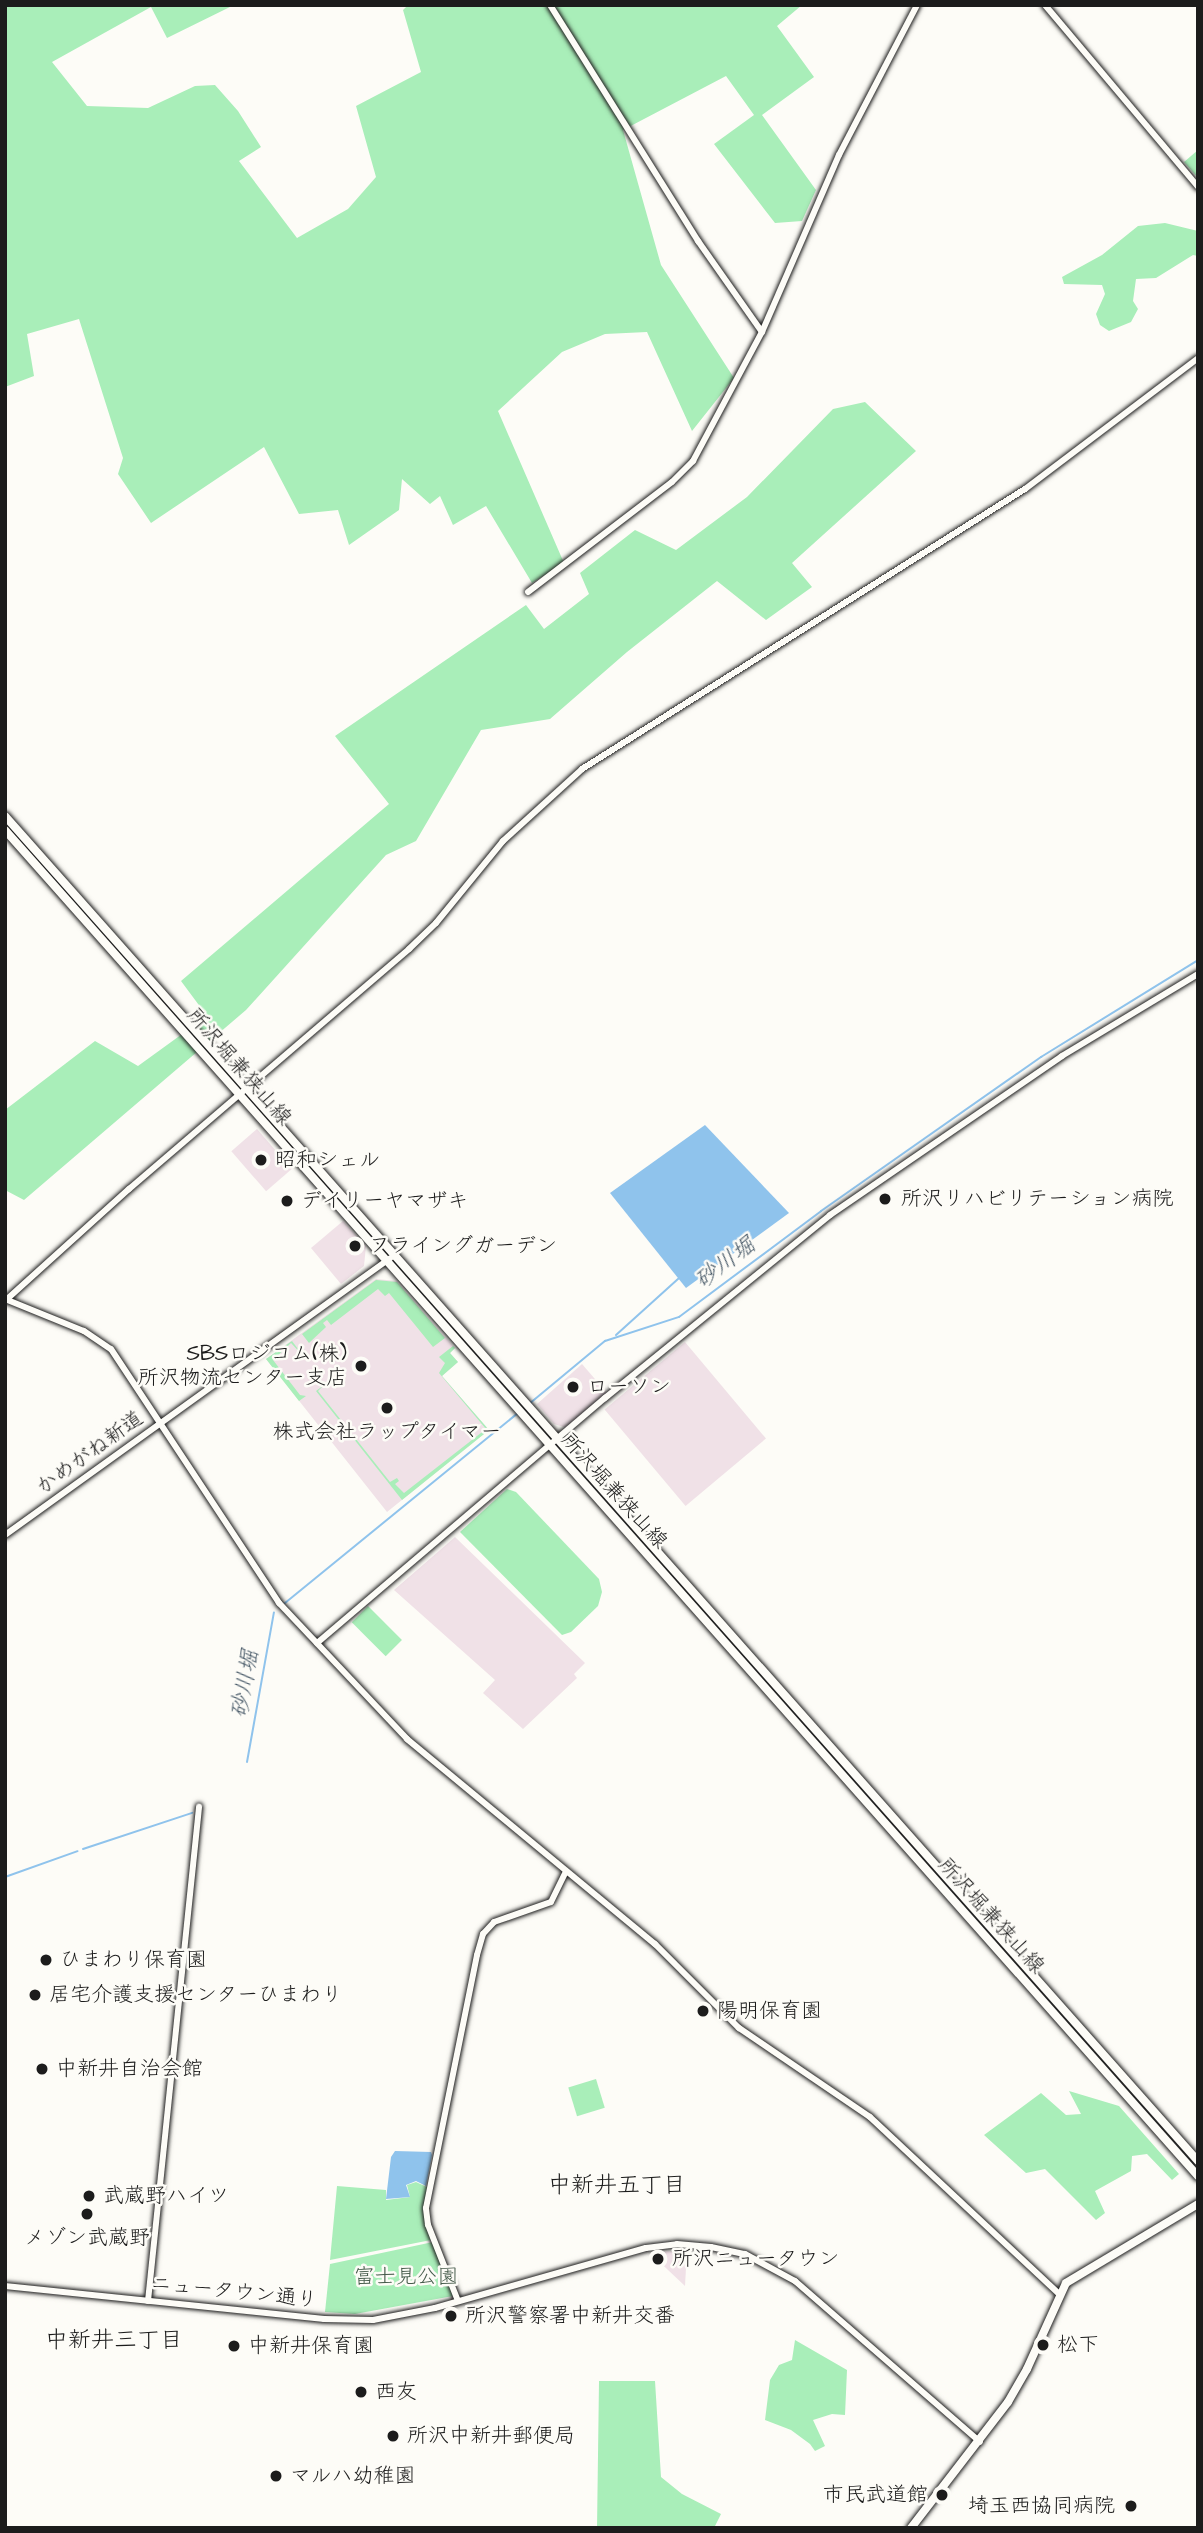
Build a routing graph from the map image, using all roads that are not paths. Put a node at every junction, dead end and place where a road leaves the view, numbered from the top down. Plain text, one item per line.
1 (550, 5) edge
2 (917, 5) edge
3 (1045, 5) edge
4 (1198, 187) edge
5 (762, 332) junction
6 (1198, 358) edge
7 (528, 592) dead end
8 (5, 816) edge
9 (5, 830) edge
10 (1198, 974) edge
11 (1023, 1074) dead end
12 (1027, 1082) junction
13 (243, 1090) junction
14 (395, 1254) junction
15 (386, 1260) junction
16 (6, 1299) edge
17 (161, 1424) junction
18 (559, 1439) junction
19 (551, 1446) junction
20 (5, 1535) edge
21 (317, 1643) junction
22 (199, 1807) dead end
23 (566, 1871) junction
24 (1198, 2161) edge
25 (1198, 2176) edge
26 (1198, 2204) edge
27 (5, 2286) edge
28 (1059, 2294) junction
29 (148, 2301) junction
30 (458, 2301) junction
31 (980, 2442) junction
32 (911, 2528) edge

1 - 5 street
2 - 5 street
3 - 4 street
5 - 7 street
6 - 13 street
8 - 13 main road, 所沢堀兼狭山線
9 - 13 main road, 所沢堀兼狭山線
10 - 12 street
11 - 12 street
12 - 18 street
13 - 14 main road, 所沢堀兼狭山線
13 - 15 main road, 所沢堀兼狭山線
13 - 16 street
14 - 15 street, かめがね新道
14 - 18 main road, 所沢堀兼狭山線
15 - 17 street, かめがね新道
15 - 19 main road, 所沢堀兼狭山線
16 - 17 street
17 - 20 street, かめがね新道
17 - 21 street
18 - 19 street
18 - 24 main road, 所沢堀兼狭山線
19 - 21 street
19 - 25 main road, 所沢堀兼狭山線
21 - 23 street
22 - 29 street
23 - 28 street
23 - 30 street
26 - 28 main road
27 - 29 street, ニュータウン通り
28 - 31 main road
29 - 30 street, ニュータウン通り
30 - 31 street, ニュータウン通り
31 - 32 main road

